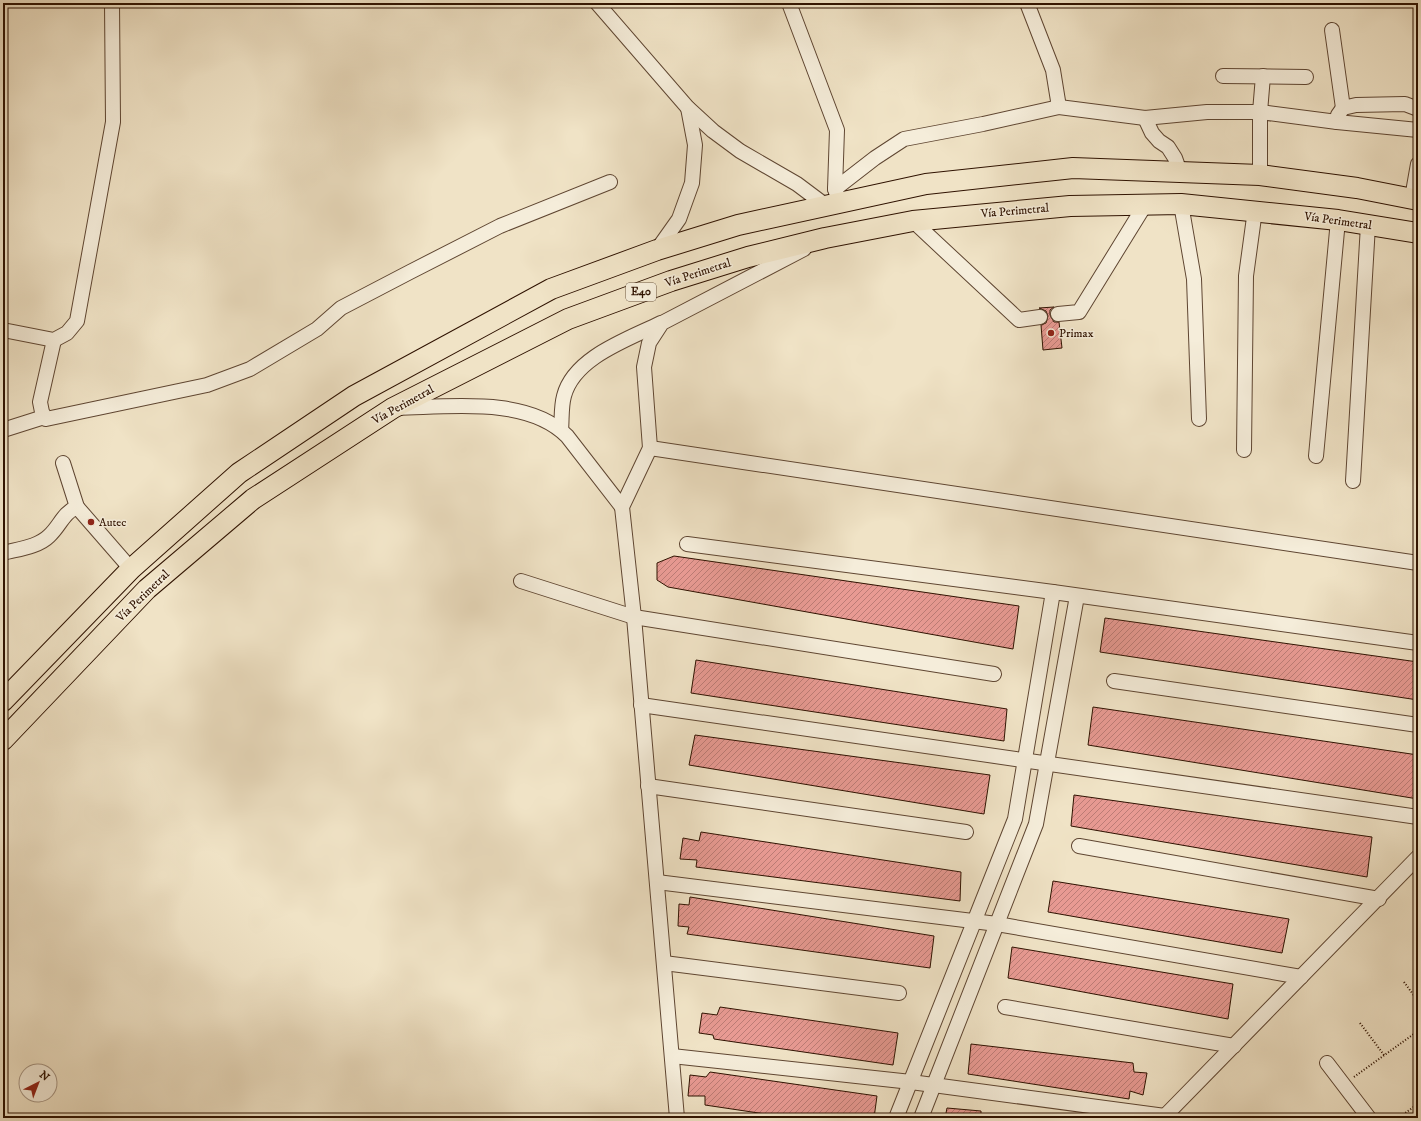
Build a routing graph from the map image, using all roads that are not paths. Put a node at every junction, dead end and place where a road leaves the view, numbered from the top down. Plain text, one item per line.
1 (112, 3) edge
2 (596, 3) edge
3 (790, 3) edge
4 (1027, 3) edge
5 (1332, 30) dead end
6 (1223, 76) dead end
7 (1263, 76) junction
8 (1306, 76) dead end
9 (1059, 106) junction
10 (688, 108) junction
11 (1343, 108) junction
12 (1418, 109) edge
13 (1260, 112) junction
14 (1145, 118) junction
15 (1337, 122) junction
16 (1418, 130) edge
17 (1418, 164) edge
18 (1180, 172) junction
19 (1260, 176) junction
20 (610, 182) dead end
21 (833, 199) junction
22 (1415, 199) edge
23 (1181, 204) junction
24 (1145, 205) junction
25 (1255, 210) junction
26 (1338, 220) junction
27 (913, 221) junction
28 (1368, 225) junction
29 (1418, 233) edge
30 (825, 238) junction
31 (657, 250) junction
32 (1058, 314) dead end
33 (1040, 317) dead end
34 (662, 323) junction
35 (3, 330) edge
36 (54, 340) junction
37 (393, 408) junction
38 (44, 417) junction
39 (1199, 419) dead end
40 (3, 430) edge
41 (561, 430) junction
42 (650, 448) junction
43 (1244, 450) dead end
44 (1316, 456) dead end
45 (63, 463) dead end
46 (1353, 481) dead end
47 (77, 507) junction
48 (622, 507) junction
49 (687, 544) dead end
50 (3, 553) edge
51 (1418, 563) edge
52 (131, 569) junction
53 (521, 581) dead end
54 (1053, 592) junction
55 (1077, 596) junction
56 (634, 617) junction
57 (1418, 643) edge
58 (994, 674) dead end
59 (1114, 681) dead end
60 (3, 701) edge
61 (641, 705) junction
62 (1418, 725) edge
63 (3, 740) edge
64 (1025, 761) junction
65 (1047, 764) junction
66 (648, 786) junction
67 (1418, 817) edge
68 (966, 832) dead end
69 (1079, 846) dead end
70 (1418, 857) edge
71 (657, 882) junction
72 (1379, 899) junction
73 (975, 921) junction
74 (997, 924) junction
75 (664, 963) junction
76 (1302, 977) junction
77 (899, 993) dead end
78 (1005, 1007) dead end
79 (1234, 1046) junction
80 (672, 1056) junction
81 (1327, 1063) dead end
82 (911, 1082) junction
83 (934, 1086) junction
84 (1164, 1117) edge
85 (677, 1118) edge
86 (896, 1118) edge
87 (921, 1118) edge
88 (1369, 1118) edge

1 - 36 street
2 - 10 street
3 - 21 street
4 - 9 street
5 - 11 street
6 - 7 street
7 - 8 street
7 - 13 street
9 - 14 street
9 - 21 street
10 - 21 street
10 - 31 street
11 - 12 street
11 - 15 street
13 - 14 street
13 - 15 street
13 - 19 street
14 - 18 street
15 - 16 street
17 - 22 street
18 - 19 highway
18 - 21 highway
19 - 22 highway
20 - 38 street
21 - 31 highway
23 - 24 highway, Vía Perimetral / E40
23 - 25 highway, Vía Perimetral / E40
23 - 39 street
24 - 27 highway, Vía Perimetral / E40
24 - 32 street
25 - 26 highway, Vía Perimetral / E40
25 - 43 street
26 - 28 highway, Vía Perimetral / E40
26 - 44 street
27 - 30 highway, Vía Perimetral / E40
27 - 33 street
28 - 29 highway, Vía Perimetral / E40
28 - 46 street
30 - 34 street
30 - 37 highway, Vía Perimetral / E40
31 - 52 highway
34 - 41 street
34 - 42 street
35 - 36 street
36 - 38 street
37 - 41 street
37 - 63 highway, Vía Perimetral / E40
38 - 40 street
41 - 48 street
42 - 48 street
42 - 51 street
45 - 47 street
47 - 50 street
47 - 52 street
48 - 56 street
49 - 54 street
52 - 60 highway
53 - 56 street
54 - 55 street
54 - 64 street
55 - 57 street
55 - 65 street
56 - 58 street
56 - 61 street
59 - 62 street
61 - 64 street
61 - 66 street
64 - 65 street
64 - 73 street
65 - 67 street
65 - 74 street
66 - 68 street
66 - 71 street
69 - 72 street
70 - 72 street
71 - 73 street
71 - 75 street
72 - 76 street
73 - 74 street
73 - 82 street
74 - 76 street
74 - 83 street
75 - 77 street
75 - 80 street
76 - 79 street
78 - 79 street
79 - 84 street
80 - 82 street
80 - 85 street
81 - 88 street
82 - 83 street
82 - 86 street
83 - 84 street
83 - 87 street

